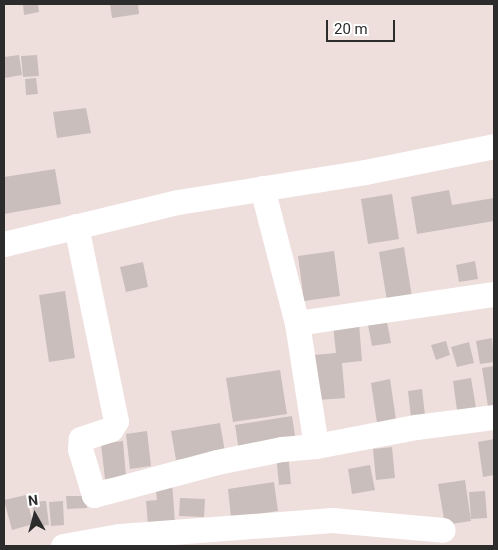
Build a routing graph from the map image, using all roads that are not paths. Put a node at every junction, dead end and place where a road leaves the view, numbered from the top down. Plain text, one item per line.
1 (494, 146) edge
2 (262, 188) junction
3 (76, 226) junction
4 (4, 244) edge
5 (494, 294) edge
6 (297, 323) junction
7 (494, 417) edge
8 (316, 446) junction
9 (443, 530) dead end
10 (120, 541) edge
11 (63, 546) edge

1 - 2 street
2 - 3 street
2 - 6 street
3 - 4 street
3 - 8 street
5 - 6 street
6 - 8 street
7 - 8 street
9 - 10 street
10 - 11 street

